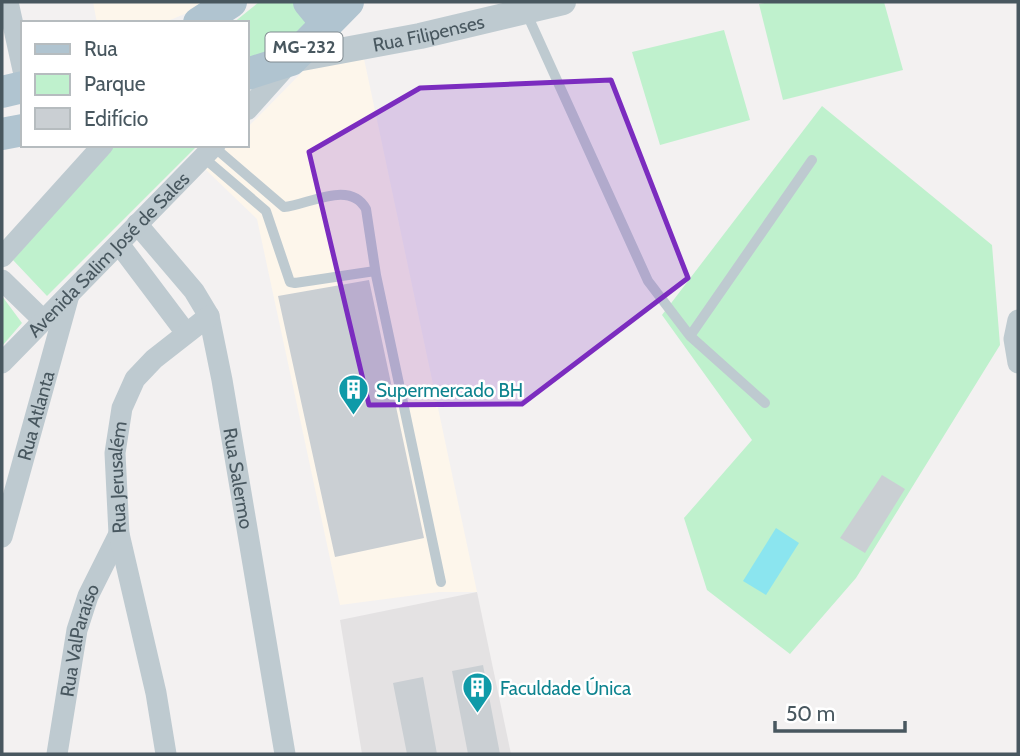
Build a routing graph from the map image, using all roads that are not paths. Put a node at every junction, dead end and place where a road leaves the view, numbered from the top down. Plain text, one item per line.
1 (8, 2) edge
2 (231, 2) edge
3 (563, 2) edge
4 (328, 9) edge
5 (526, 12) junction
6 (202, 21) edge
7 (291, 60) junction
8 (21, 61) edge
9 (248, 74) edge
10 (21, 87) edge
11 (2, 92) edge
12 (248, 109) edge
13 (21, 130) edge
14 (2, 134) edge
15 (101, 147) edge
16 (211, 150) edge
17 (812, 160) dead end
18 (137, 224) junction
19 (119, 244) junction
20 (2, 257) edge
21 (376, 271) junction
22 (2, 280) edge
23 (69, 293) junction
24 (209, 316) junction
25 (43, 320) junction
26 (1018, 320) edge
27 (186, 333) junction
28 (690, 336) junction
29 (1017, 359) edge
30 (2, 363) edge
31 (765, 403) dead end
32 (119, 534) junction
33 (2, 537) edge
34 (441, 582) dead end
35 (57, 754) edge
36 (166, 754) edge
37 (285, 754) edge

1 - 8 street
2 - 6 main road
3 - 5 street, Rua Filipenses
4 - 7 main road, MG-232
5 - 7 street, Rua Filipenses
5 - 28 lane
7 - 9 main road, MG-232
7 - 12 street
10 - 11 main road
13 - 14 main road
15 - 20 street
16 - 18 street, Avenida Salim José de Sales
16 - 21 lane
16 - 21 lane
17 - 28 lane
18 - 19 street, Avenida Salim José de Sales
18 - 24 street, Rua Salermo
19 - 23 street, Avenida Salim José de Sales
19 - 27 street
21 - 34 lane
22 - 25 street
23 - 25 street, Avenida Salim José de Sales
23 - 33 street, Rua Atlanta
24 - 27 street, Rua Jerusalém
24 - 37 street, Rua Salermo
25 - 30 street, Avenida Salim José de Sales
26 - 29 street
27 - 32 street, Rua Jerusalém
28 - 31 lane
32 - 35 street, Rua ValParaíso
32 - 36 street, Rua Jerusalém

